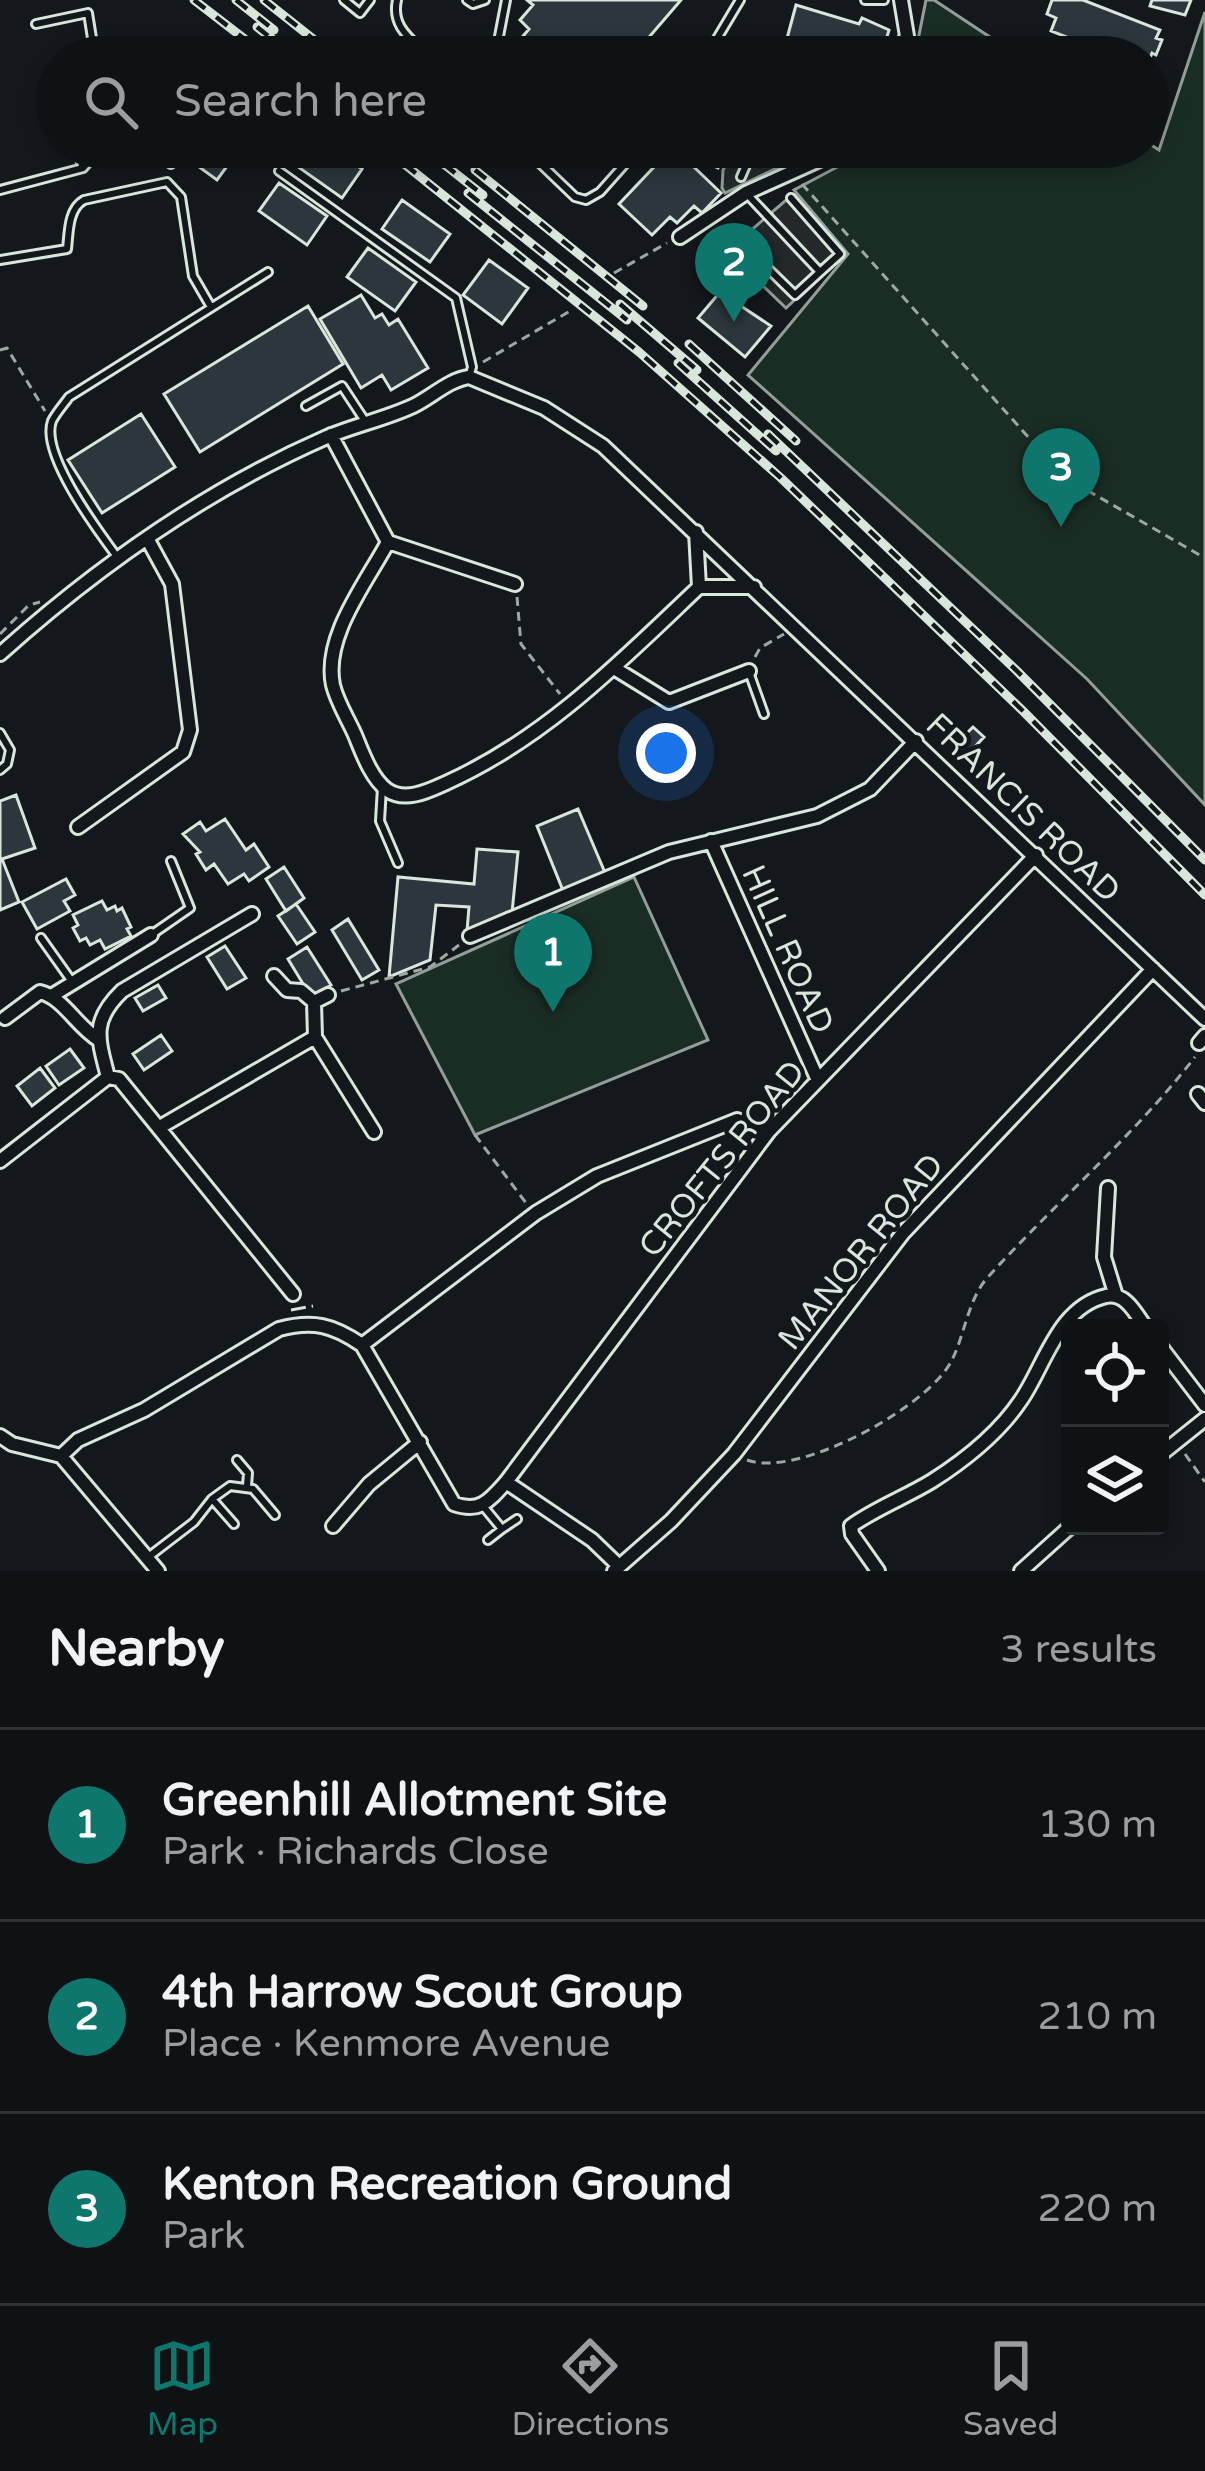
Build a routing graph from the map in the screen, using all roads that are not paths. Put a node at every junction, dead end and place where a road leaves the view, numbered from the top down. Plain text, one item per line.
1 (344, 0) edge
2 (370, 0) edge
3 (397, 0) edge
4 (467, 0) edge
5 (485, 0) edge
6 (506, 0) edge
7 (740, 0) edge
8 (865, 0) edge
9 (884, 0) edge
10 (902, 0) edge
11 (36, 24) dead end
12 (92, 36) edge
13 (407, 36) edge
14 (499, 36) edge
15 (719, 36) edge
16 (907, 36) edge
17 (83, 168) edge
18 (545, 168) edge
19 (621, 168) edge
20 (744, 168) edge
21 (801, 168) edge
22 (279, 171) dead end
23 (740, 177) dead end
24 (0, 190) edge
25 (746, 193) junction
26 (791, 198) dead end
27 (680, 237) road end
28 (741, 242) dead end
29 (0, 260) edge
30 (268, 272) dead end
31 (820, 272) junction
32 (212, 308) junction
33 (470, 372) junction
34 (306, 406) dead end
35 (367, 424) junction
36 (331, 435) junction
37 (696, 532) junction
38 (148, 540) junction
39 (388, 542) junction
40 (118, 558) junction
41 (515, 584) road end
42 (699, 586) junction
43 (754, 586) junction
44 (0, 654) edge
45 (614, 668) junction
46 (749, 671) joint
47 (764, 714) dead end
48 (0, 733) edge
49 (916, 741) junction
50 (0, 770) edge
51 (383, 784) junction
52 (78, 827) dead end
53 (711, 841) junction
54 (1036, 855) junction
55 (171, 861) dead end
56 (398, 863) dead end
57 (252, 914) dead end
58 (151, 935) joint
59 (470, 936) road end
60 (40, 938) dead end
61 (1153, 968) junction
62 (274, 976) dead end
63 (73, 982) junction
64 (53, 995) junction
65 (328, 995) road end
66 (314, 1002) junction
67 (5, 1018) dead end
68 (1205, 1019) edge
69 (315, 1037) junction
70 (99, 1040) junction
71 (108, 1077) junction
72 (817, 1078) junction
73 (160, 1127) junction
74 (374, 1132) dead end
75 (769, 1132) junction
76 (0, 1161) edge
77 (1108, 1189) dead end
78 (293, 1294) dead end
79 (1115, 1296) junction
80 (1139, 1319) edge
81 (362, 1346) junction
82 (1169, 1358) edge
83 (1205, 1405) edge
84 (1205, 1419) edge
85 (0, 1436) edge
86 (420, 1442) junction
87 (1169, 1448) edge
88 (61, 1456) junction
89 (237, 1460) dead end
90 (506, 1482) junction
91 (247, 1486) junction
92 (212, 1499) junction
93 (476, 1508) junction
94 (275, 1515) dead end
95 (517, 1519) dead end
96 (234, 1524) dead end
97 (333, 1526) dead end
98 (502, 1529) junction
99 (1061, 1535) edge
100 (488, 1540) dead end
101 (147, 1558) junction
102 (616, 1569) edge
103 (158, 1571) edge
104 (878, 1571) edge
105 (1022, 1571) edge

1 - 2 lane
3 - 13 lane
4 - 5 lane
6 - 14 lane
7 - 15 lane
8 - 9 lane
10 - 16 street
11 - 12 lane
17 - 24 lane
18 - 19 lane
20 - 23 lane
21 - 25 street
22 - 33 lane
25 - 27 street
25 - 31 lane
26 - 31 lane
28 - 31 lane
29 - 32 lane
30 - 32 lane
32 - 40 lane
33 - 35 street
33 - 37 street, FRANCIS ROAD
34 - 35 lane
35 - 36 street
36 - 38 street
36 - 39 street
37 - 42 street
37 - 43 street, FRANCIS ROAD
38 - 40 street
38 - 52 street
39 - 41 street
39 - 51 street
40 - 44 street
42 - 43 street
42 - 45 street
43 - 49 street, FRANCIS ROAD
45 - 46 street
45 - 51 street
46 - 47 lane
48 - 50 lane
49 - 53 street
49 - 54 street, FRANCIS ROAD
51 - 56 lane
53 - 59 street
53 - 72 street, HILL ROAD
54 - 61 street, FRANCIS ROAD
54 - 72 street, CROFTS ROAD
55 - 58 lane
57 - 70 street
58 - 63 street
60 - 63 lane
61 - 68 street, FRANCIS ROAD
61 - 102 street, MANOR ROAD
62 - 66 street
63 - 64 street
64 - 67 street
64 - 70 street
65 - 66 street
66 - 69 street
69 - 73 street
69 - 74 street
70 - 71 street
71 - 73 street
71 - 76 street
72 - 75 street, CROFTS ROAD
73 - 78 street
75 - 81 street
75 - 90 street, CROFTS ROAD
77 - 79 street
79 - 80 street
79 - 104 street
81 - 86 street
81 - 88 street
82 - 83 street
84 - 87 street
85 - 88 street
86 - 93 street
86 - 97 street
88 - 101 street
89 - 91 lane
90 - 93 street, CROFTS ROAD
90 - 102 street
91 - 92 lane
91 - 94 lane
92 - 96 lane
92 - 101 lane
93 - 98 lane
95 - 98 lane
98 - 100 lane
99 - 105 street
101 - 103 street

